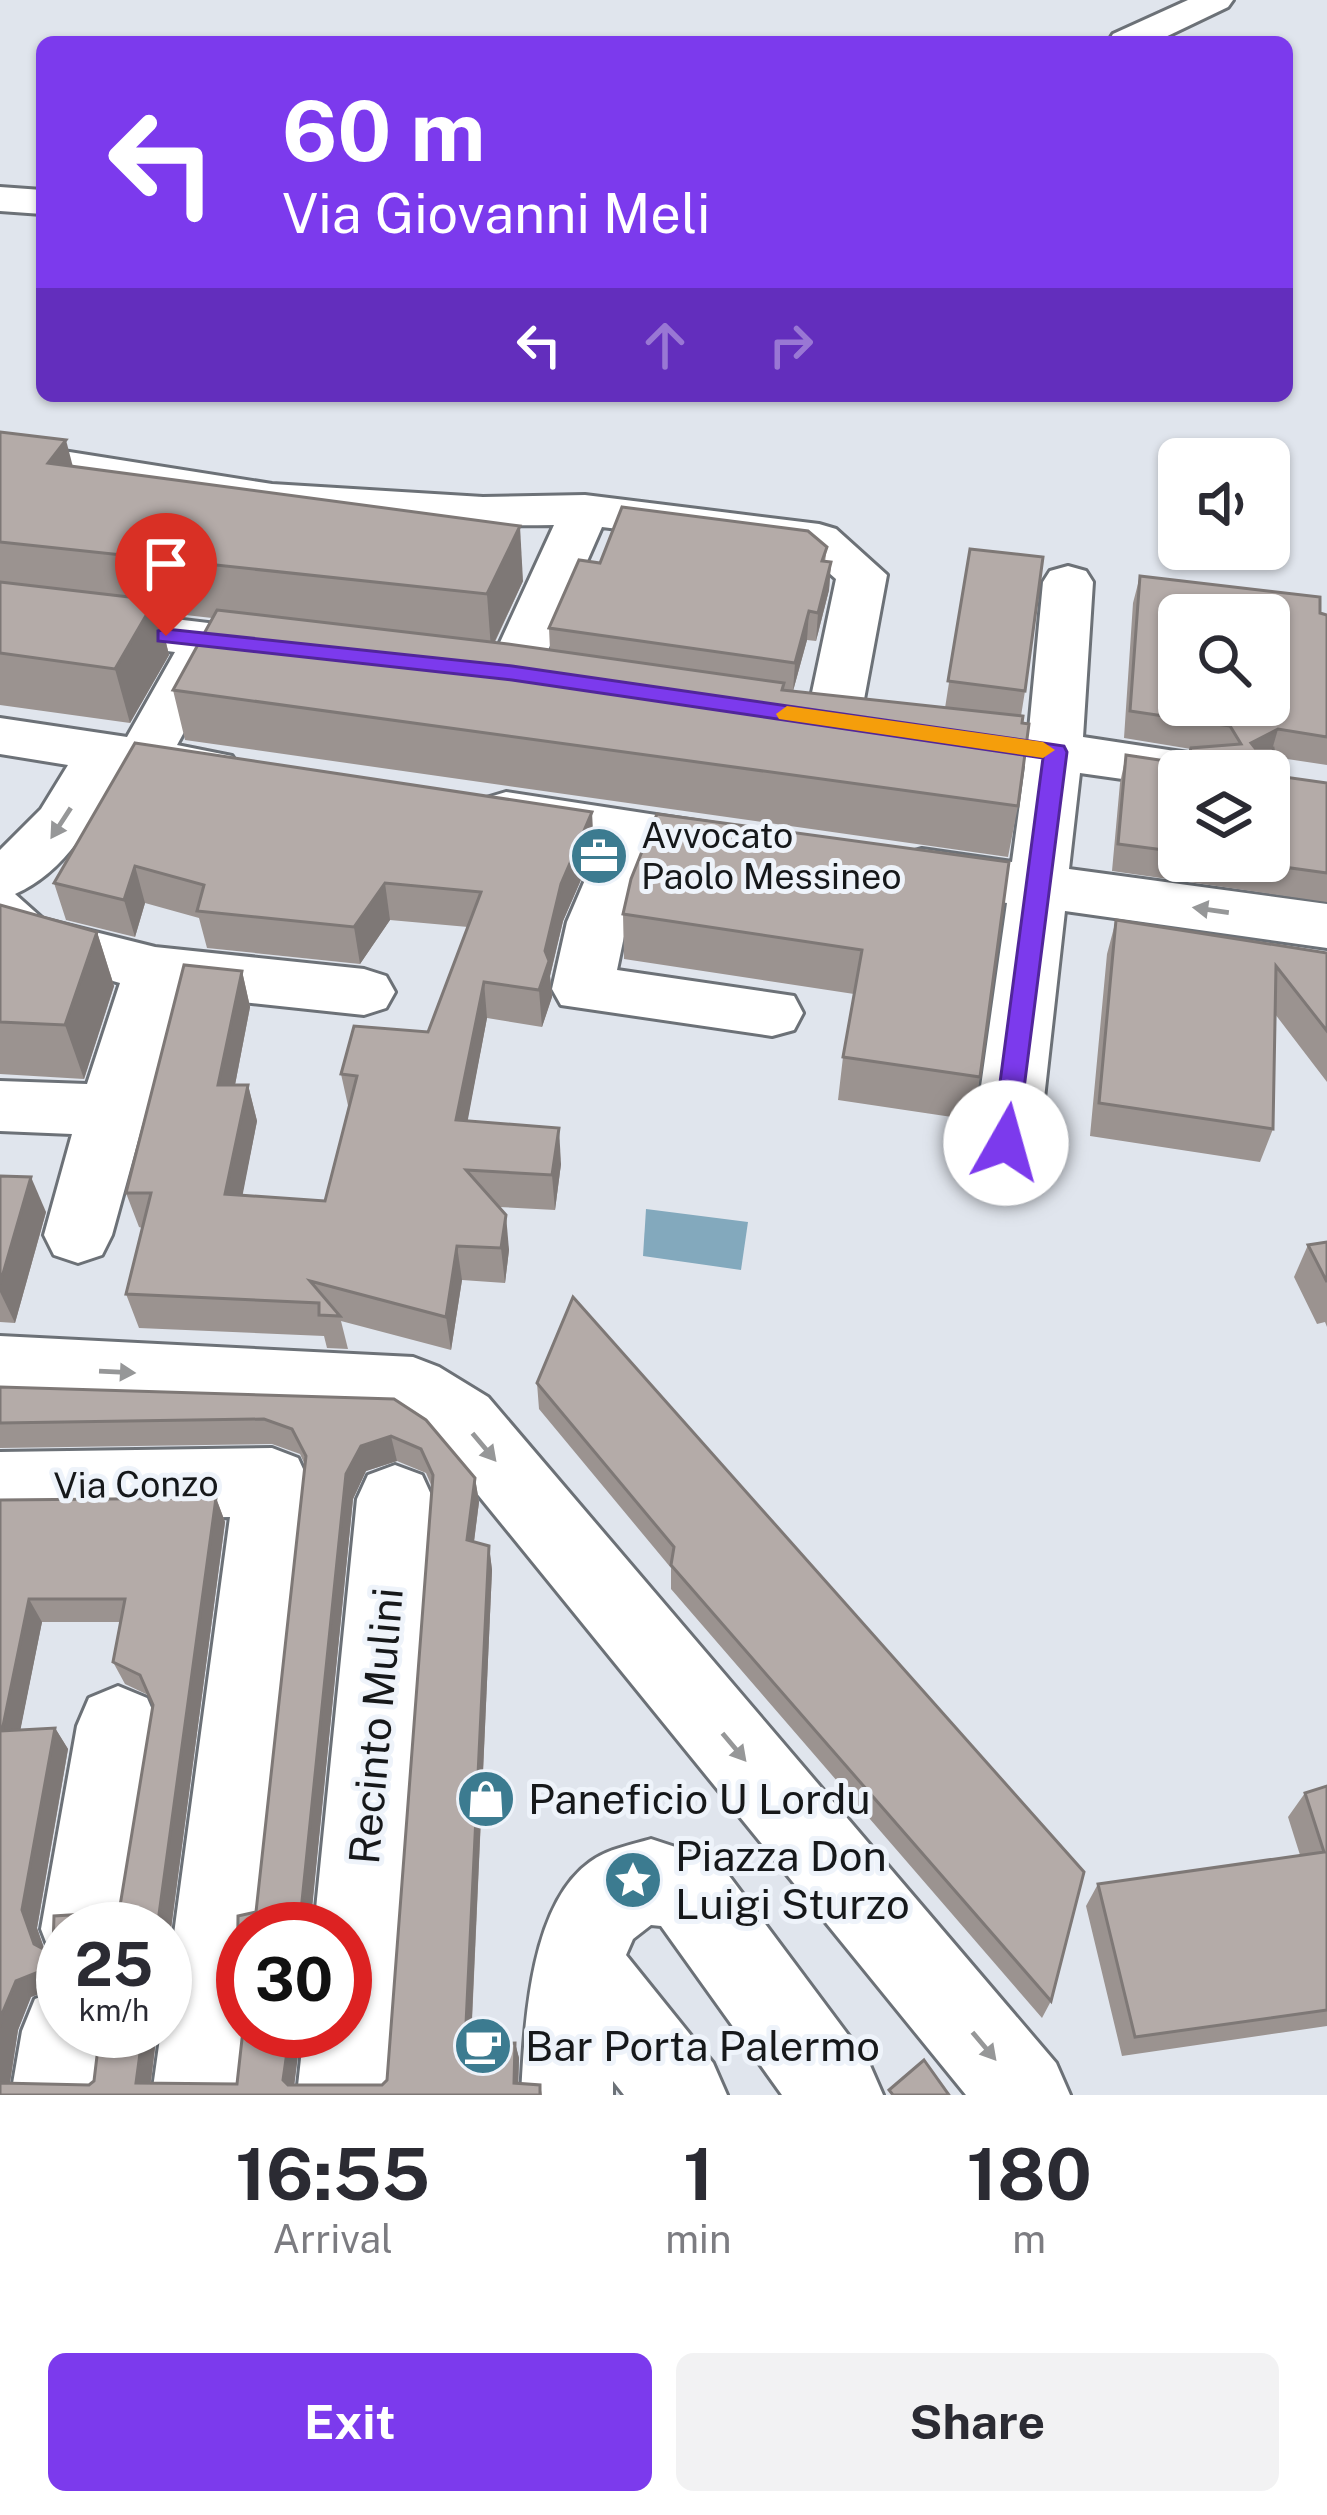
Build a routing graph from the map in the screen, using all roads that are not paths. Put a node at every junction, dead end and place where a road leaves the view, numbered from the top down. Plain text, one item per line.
1 (1216, 0) edge
2 (1139, 36) edge
3 (0, 199) edge
4 (36, 202) edge
5 (0, 455) edge
6 (586, 510) junction
7 (1068, 583) dead end
8 (0, 614) edge
9 (207, 641) junction
10 (324, 653) edge
11 (511, 674) edge
12 (0, 736) edge
13 (1055, 752) junction
14 (123, 755) junction
15 (1158, 765) edge
16 (260, 776) edge
17 (447, 803) edge
18 (635, 831) junction
19 (778, 850) edge
20 (873, 863) edge
21 (0, 878) edge
22 (1039, 886) junction
23 (0, 911) edge
24 (1327, 926) edge
25 (155, 970) junction
26 (364, 992) dead end
27 (772, 1013) dead end
28 (0, 1106) edge
29 (111, 1110) junction
30 (1006, 1143) dead end
31 (78, 1235) dead end
32 (0, 1366) edge
33 (0, 1486) edge
34 (395, 1499) dead end
35 (118, 1726) dead end
36 (89, 1902) edge
37 (579, 1966) junction
38 (63, 2058) edge
39 (57, 2095) edge
40 (198, 2095) edge
41 (343, 2095) edge
42 (567, 2095) edge
43 (681, 2095) edge
44 (838, 2095) edge
45 (1024, 2095) edge

1 - 2 street
3 - 4 street
5 - 6 street
6 - 11 street
6 - 13 street
7 - 13 street
8 - 9 street
9 - 10 street
9 - 14 street
12 - 14 street
13 - 15 street
13 - 22 street
14 - 16 street
14 -> 21 street
17 - 18 street
18 - 19 street
18 - 27 street
20 - 22 street
24 -> 22 street
22 - 30 street
23 - 25 street
25 - 26 street
25 - 29 street
28 - 29 street
29 - 31 street
32 -> 45 street
33 - 40 street, Via Conzo
34 - 41 street, Recinto Mulini
35 - 36 street
37 - 42 street
37 - 43 street
37 - 44 street
38 - 39 street

